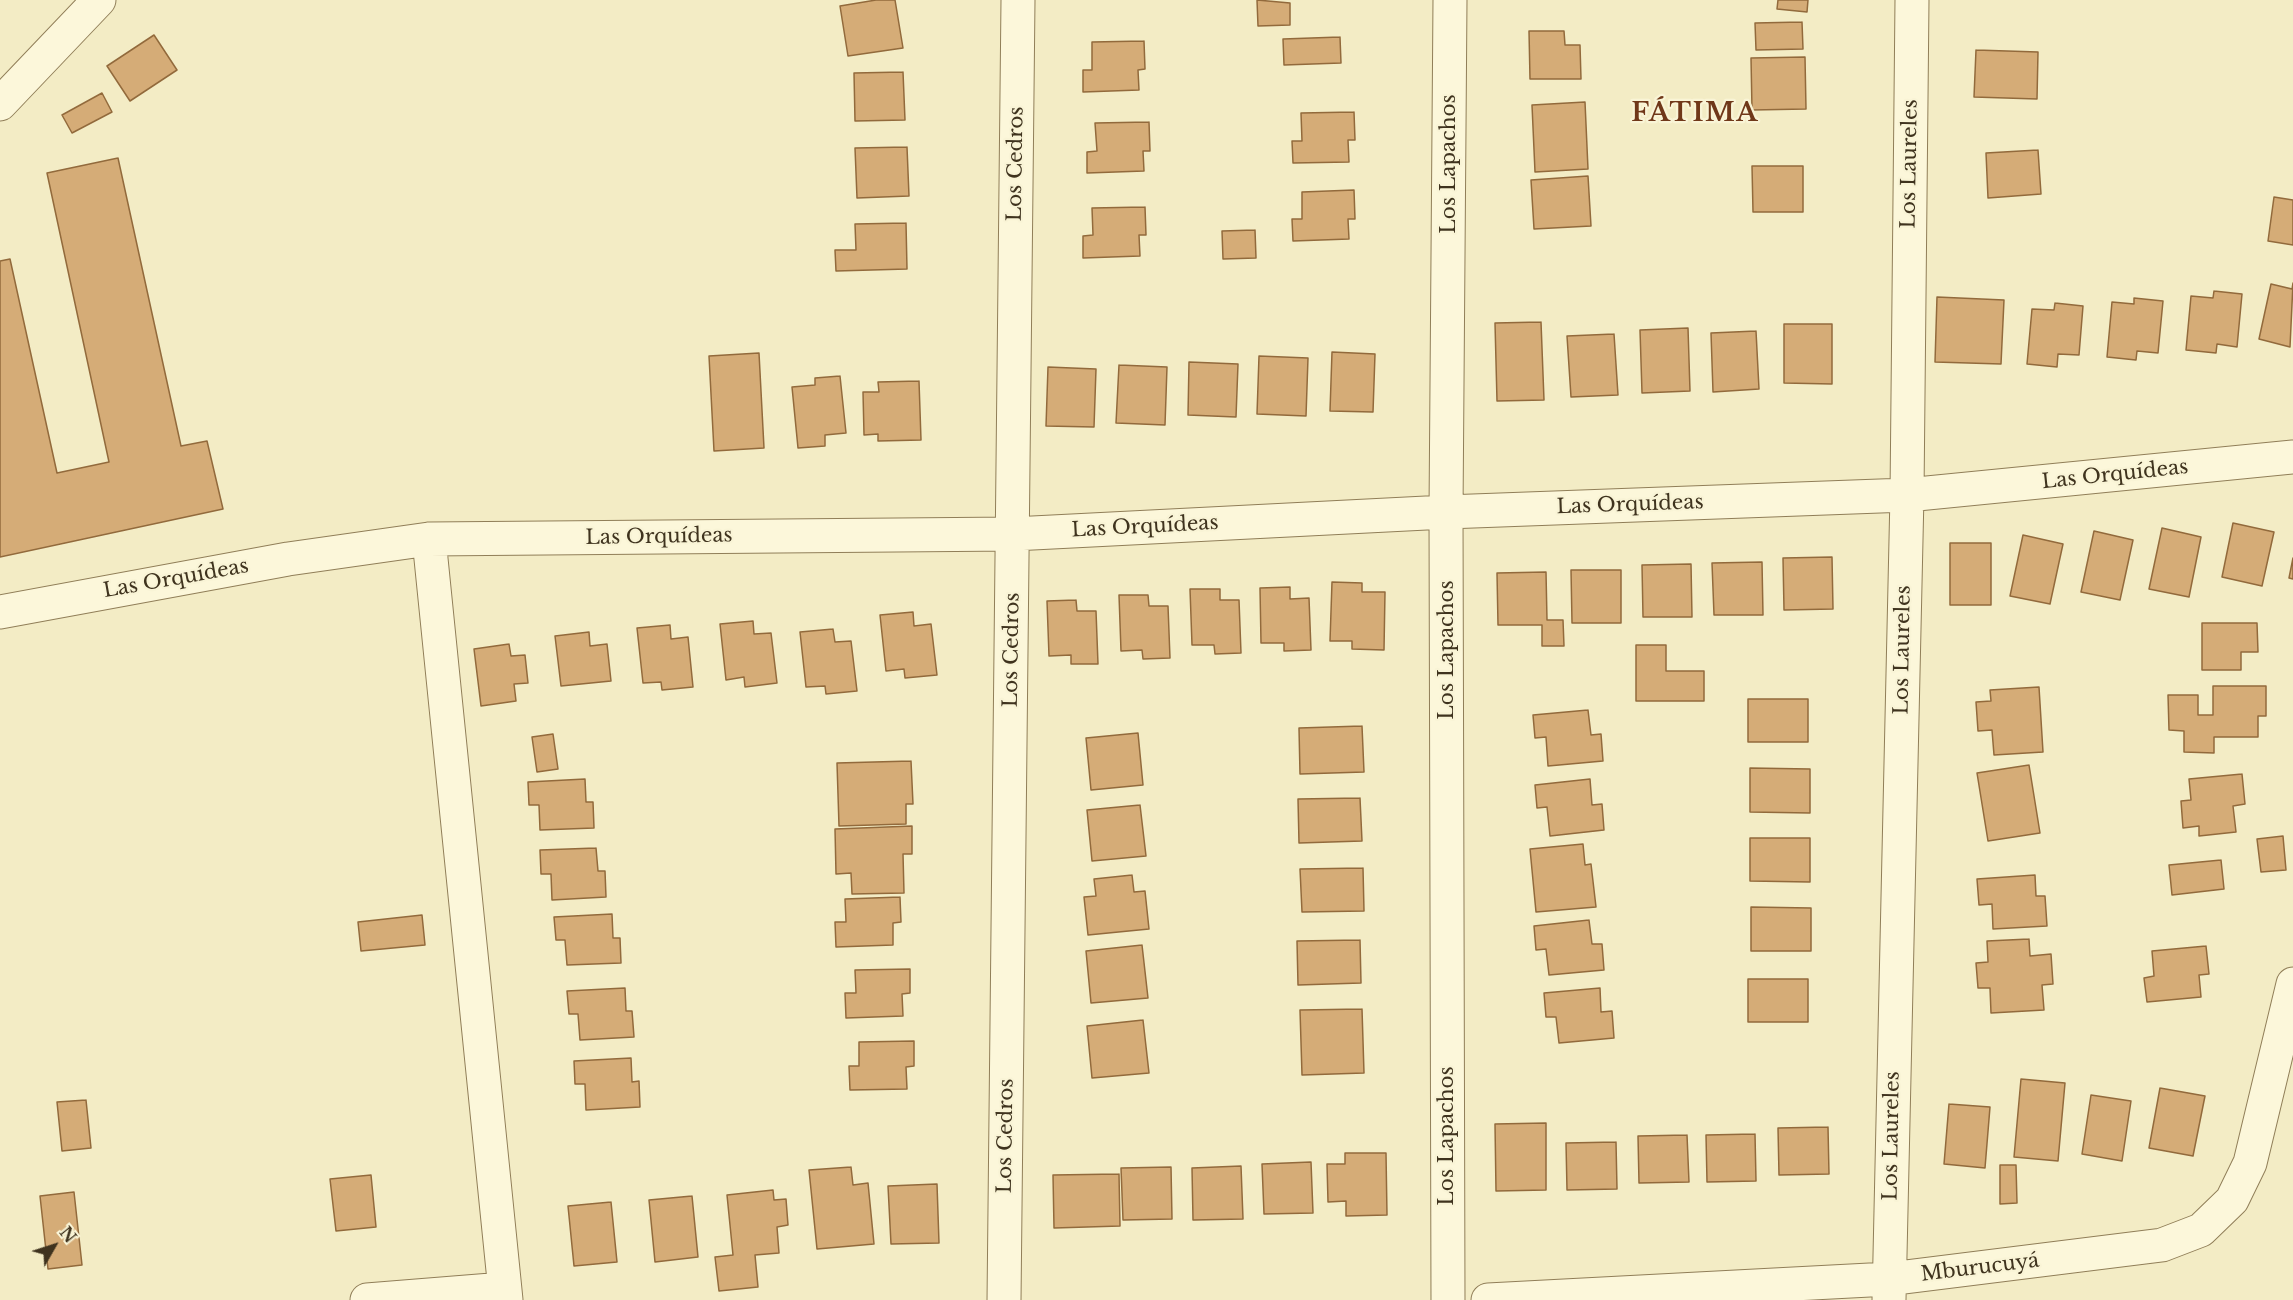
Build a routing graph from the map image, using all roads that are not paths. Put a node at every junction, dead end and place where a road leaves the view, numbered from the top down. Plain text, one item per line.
1 (99, 0) edge
2 (1018, 0) edge
3 (1450, 0) edge
4 (1912, 0) edge
5 (0, 104) edge
6 (2293, 457) edge
7 (1907, 495) junction
8 (1446, 512) junction
9 (1013, 534) junction
10 (429, 539) junction
11 (0, 612) edge
12 (2293, 984) edge
13 (1889, 1290) edge
14 (505, 1294) edge
15 (367, 1300) edge
16 (1004, 1300) edge
17 (1448, 1300) edge
18 (1488, 1300) edge

1 - 5 street
2 - 9 street, Los Cedros
3 - 8 street, Los Lapachos
4 - 7 street, Los Laureles
6 - 7 street, Las Orquídeas
7 - 8 street, Las Orquídeas
7 - 13 street, Los Laureles
8 - 9 street, Las Orquídeas
8 - 17 street, Los Lapachos
9 - 10 street, Las Orquídeas
9 - 16 street, Los Cedros
10 - 11 street, Las Orquídeas
10 - 14 street
12 - 13 street, Mburucuyá
13 - 18 street, Mburucuyá
14 - 15 street

